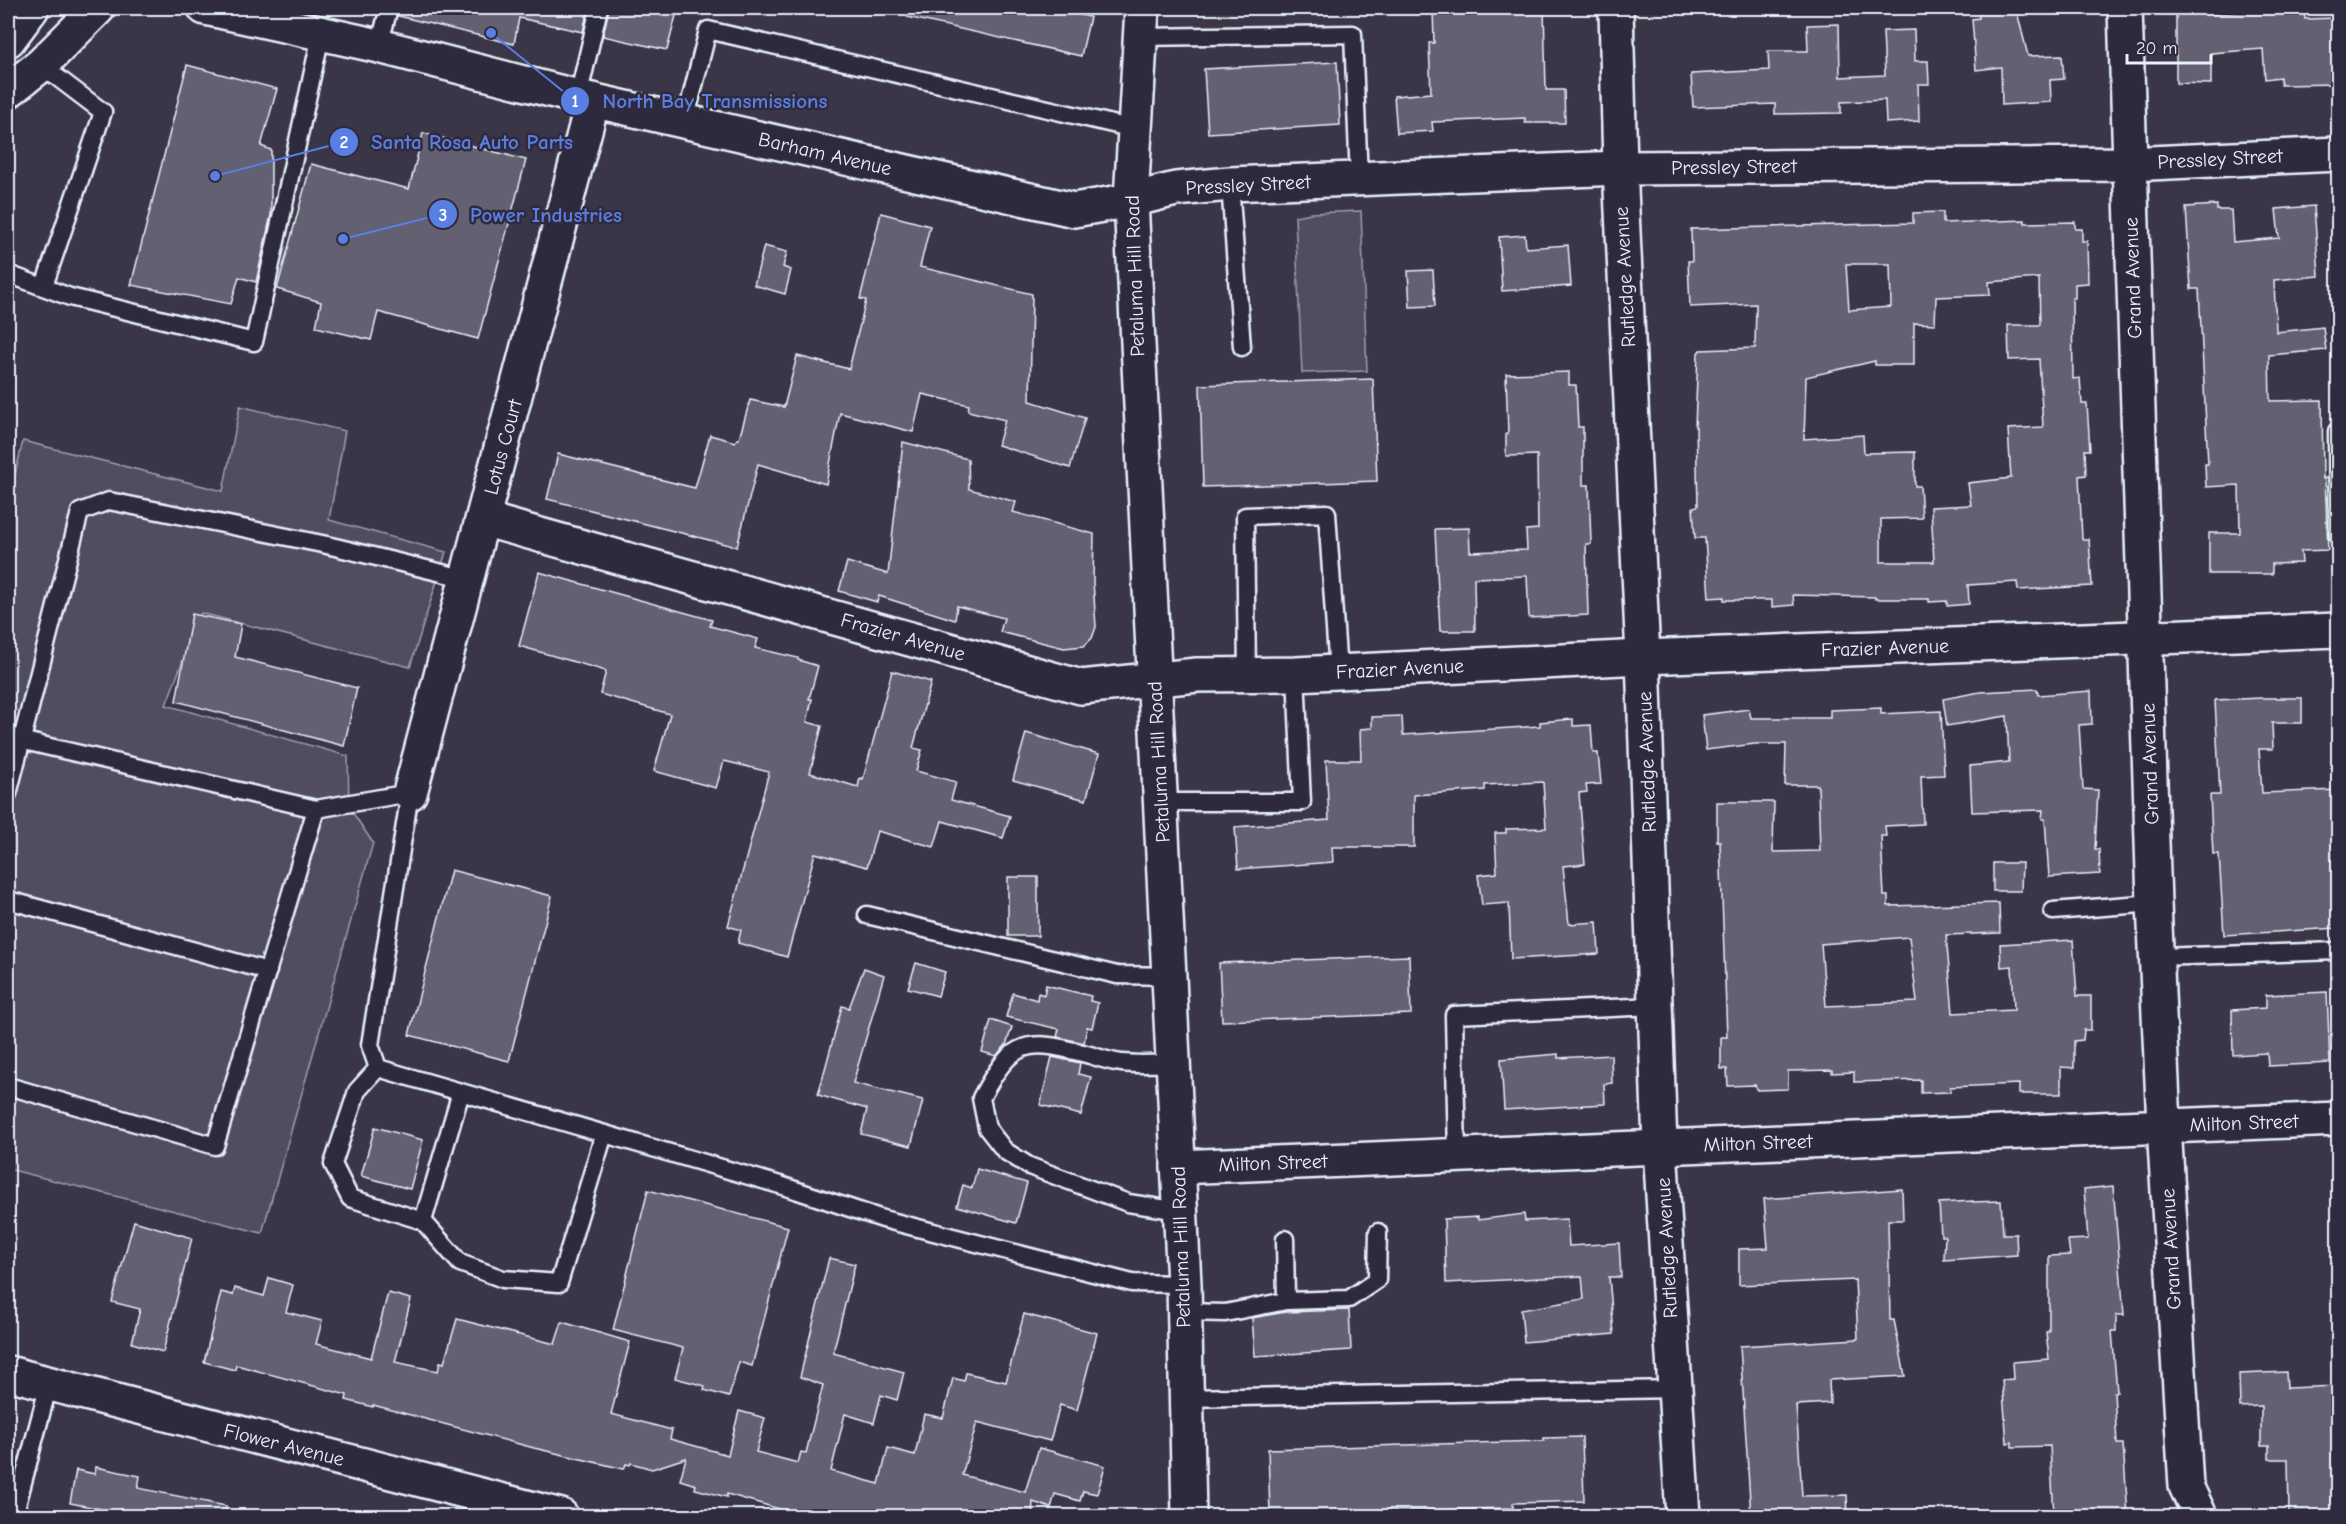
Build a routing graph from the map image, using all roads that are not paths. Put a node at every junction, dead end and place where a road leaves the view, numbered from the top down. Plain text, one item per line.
1 (32, 8) edge
2 (98, 8) edge
3 (205, 8) edge
4 (389, 8) edge
5 (599, 8) edge
6 (1616, 8) edge
7 (2125, 8) edge
8 (1140, 22) edge
9 (321, 35) junction
10 (8, 40) edge
11 (379, 46) junction
12 (41, 65) junction
13 (8, 91) edge
14 (586, 98) junction
15 (685, 122) junction
16 (1134, 129) junction
17 (2338, 154) edge
18 (2129, 164) junction
19 (1620, 168) junction
20 (1359, 179) junction
21 (1230, 184) junction
22 (1131, 200) junction
23 (8, 274) edge
24 (44, 286) junction
25 (1242, 347) dead end
26 (2337, 431) dead end
27 (483, 519) junction
28 (2338, 536) edge
29 (467, 579) junction
30 (2338, 630) edge
31 (2145, 638) junction
32 (1643, 657) junction
33 (1338, 672) junction
34 (1246, 674) junction
35 (1296, 674) junction
36 (1155, 678) junction
37 (20, 740) junction
38 (410, 793) junction
39 (8, 794) edge
40 (1161, 802) junction
41 (316, 809) junction
42 (8, 900) edge
43 (2154, 903) junction
44 (2053, 911) dead end
45 (867, 915) dead end
46 (2338, 951) edge
47 (2157, 957) junction
48 (268, 971) junction
49 (1169, 976) junction
50 (1655, 1006) junction
51 (1173, 1064) junction
52 (378, 1068) junction
53 (8, 1086) edge
54 (461, 1092) junction
55 (2338, 1119) edge
56 (2164, 1126) junction
57 (604, 1134) junction
58 (1660, 1147) junction
59 (1457, 1156) junction
60 (1178, 1167) junction
61 (1180, 1211) junction
62 (423, 1221) junction
63 (1378, 1232) dead end
64 (1285, 1239) dead end
65 (1184, 1298) junction
66 (1286, 1301) junction
67 (8, 1373) edge
68 (49, 1384) junction
69 (1675, 1389) junction
70 (1185, 1398) junction
71 (14, 1516) edge
72 (561, 1516) edge
73 (1189, 1516) edge
74 (1683, 1516) edge
75 (2200, 1516) edge

1 - 10 street
2 - 12 street
3 - 9 street, Barham Avenue
4 - 11 lane
5 - 14 lane
6 - 19 street, Rutledge Avenue
7 - 18 street, Grand Avenue
8 - 16 street, Petaluma Hill Road
8 - 20 lane
9 - 11 street, Barham Avenue
9 - 24 lane
11 - 14 street, Barham Avenue
12 - 13 street
12 - 24 lane
14 - 15 street, Barham Avenue
14 - 27 street, Lotus Court
15 - 16 lane
15 - 22 street, Barham Avenue
16 - 22 street, Petaluma Hill Road
17 - 18 street, Pressley Street
18 - 19 street, Pressley Street
18 - 31 street, Grand Avenue
19 - 20 street, Pressley Street
19 - 32 street, Rutledge Avenue
20 - 21 street, Pressley Street
21 - 22 street, Pressley Street
21 - 25 lane
22 - 36 street, Petaluma Hill Road
23 - 24 lane
26 - 28 lane
27 - 29 street, Lotus Court
27 - 36 street, Frazier Avenue
29 - 37 lane
29 - 38 street, Lotus Court
30 - 31 street, Frazier Avenue
31 - 32 street, Frazier Avenue
31 - 43 street, Grand Avenue
32 - 33 street, Frazier Avenue
32 - 50 street, Rutledge Avenue
33 - 34 lane
33 - 35 street, Frazier Avenue
34 - 35 street, Frazier Avenue
34 - 36 street, Frazier Avenue
35 - 40 lane
36 - 40 street, Petaluma Hill Road
37 - 39 lane
37 - 41 lane
38 - 41 lane
38 - 52 lane
40 - 49 street, Petaluma Hill Road
41 - 48 lane
42 - 48 lane
43 - 44 lane
43 - 47 street, Grand Avenue
45 - 49 lane
46 - 47 lane
47 - 56 street, Grand Avenue
48 - 53 lane
49 - 51 street, Petaluma Hill Road
50 - 58 street, Rutledge Avenue
50 - 59 lane
51 - 60 street, Petaluma Hill Road
51 - 61 lane
52 - 54 lane
52 - 62 lane
54 - 57 lane
54 - 62 lane
55 - 56 street, Milton Street
56 - 58 street, Milton Street
56 - 75 street, Grand Avenue
57 - 62 lane
57 - 65 lane
58 - 59 street, Milton Street
58 - 69 street, Rutledge Avenue
59 - 60 street, Milton Street
60 - 61 street, Petaluma Hill Road
61 - 65 street, Petaluma Hill Road
63 - 66 lane
64 - 66 lane
65 - 66 lane
65 - 70 street, Petaluma Hill Road
67 - 68 street, Flower Avenue
68 - 71 lane
68 - 72 street, Flower Avenue
69 - 70 lane
69 - 74 street, Rutledge Avenue
70 - 73 street, Petaluma Hill Road

